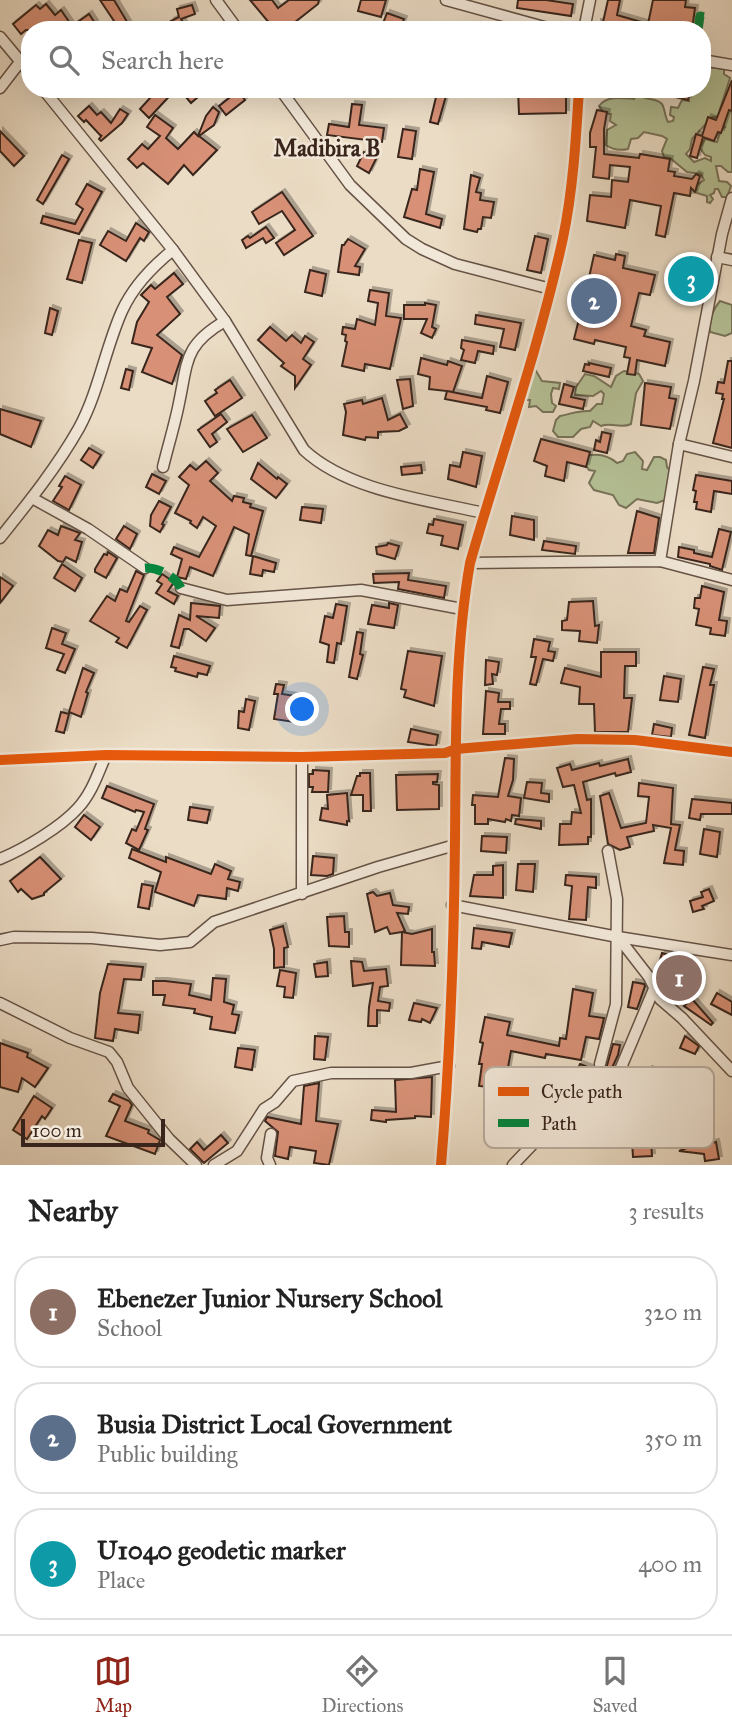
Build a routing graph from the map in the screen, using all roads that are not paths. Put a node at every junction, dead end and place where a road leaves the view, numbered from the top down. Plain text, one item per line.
1 (216, 0) edge
2 (446, 0) edge
3 (590, 0) edge
4 (231, 21) edge
5 (522, 21) edge
6 (586, 21) edge
7 (0, 37) edge
8 (20, 62) joint
9 (711, 62) edge
10 (732, 65) edge
11 (0, 88) edge
12 (50, 98) edge
13 (286, 98) edge
14 (578, 98) edge
15 (732, 198) edge
16 (173, 250) junction
17 (718, 257) junction
18 (732, 260) edge
19 (551, 289) junction
20 (225, 321) junction
21 (680, 444) junction
22 (732, 457) edge
23 (163, 467) dead end
24 (33, 498) junction
25 (485, 513) junction
26 (0, 538) edge
27 (660, 561) junction
28 (470, 563) junction
29 (145, 568) dead end
30 (732, 580) edge
31 (181, 588) dead end
32 (462, 609) junction
33 (456, 749) junction
34 (732, 752) edge
35 (106, 755) junction
36 (302, 757) junction
37 (0, 760) edge
38 (455, 845) junction
39 (608, 851) dead end
40 (0, 859) edge
41 (302, 894) junction
42 (453, 905) junction
43 (618, 937) junction
44 (0, 940) edge
45 (732, 955) edge
46 (654, 989) junction
47 (0, 1003) edge
48 (600, 1064) dead end
49 (449, 1066) junction
50 (621, 1067) edge
51 (732, 1071) edge
52 (271, 1134) dead end
53 (529, 1148) edge
54 (196, 1165) edge
55 (214, 1165) edge
56 (270, 1165) edge
57 (441, 1165) edge
58 (513, 1165) edge

1 - 4 street
2 - 5 street
3 - 6 street
7 - 8 street
8 - 11 street
9 - 10 street
12 - 16 street
13 - 19 street
14 - 19 street
15 - 17 street
16 - 20 street
16 - 24 street
17 - 18 street
17 - 21 street
19 - 25 street
20 - 23 street
20 - 25 street
21 - 22 street
21 - 27 street
24 - 26 street
24 - 29 street
25 - 28 street
27 - 28 street
27 - 30 street
28 - 32 street
31 - 32 street
32 - 33 street
33 - 34 street
33 - 36 street
33 - 38 street
35 - 36 street
35 - 37 street
35 - 40 street
36 - 41 street
38 - 41 street
38 - 42 street
39 - 43 street
41 - 44 street
42 - 43 street
42 - 49 street
43 - 45 street
43 - 46 street
43 - 48 street
46 - 50 street
46 - 51 street
47 - 54 street
49 - 55 street
49 - 57 street
52 - 56 street
53 - 58 street

